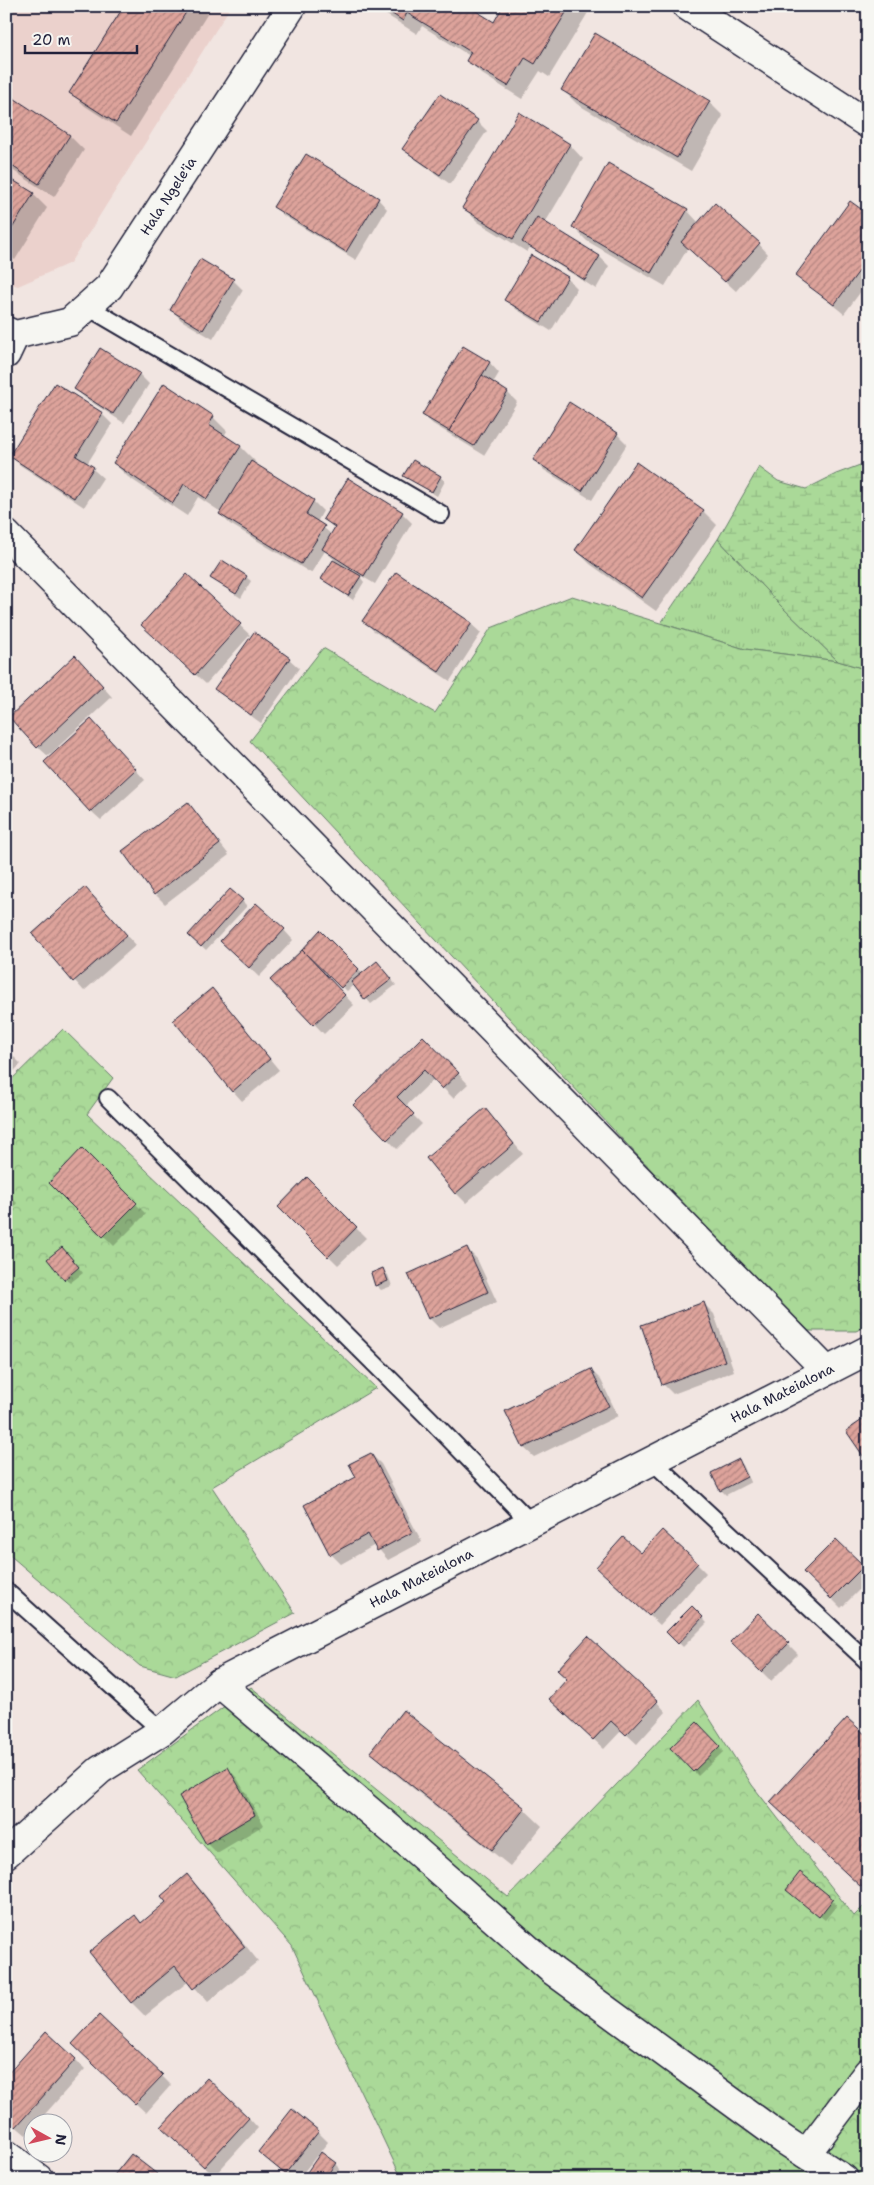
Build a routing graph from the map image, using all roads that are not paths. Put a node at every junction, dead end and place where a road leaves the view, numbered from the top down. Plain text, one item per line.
1 (292, 6) edge
2 (687, 6) edge
3 (868, 124) edge
4 (88, 306) junction
5 (9, 340) edge
6 (442, 514) dead end
7 (6, 534) edge
8 (108, 1098) dead end
9 (868, 1350) edge
10 (826, 1370) junction
11 (651, 1460) junction
12 (530, 1522) junction
13 (6, 1591) edge
14 (868, 1662) edge
15 (219, 1683) junction
16 (162, 1731) junction
17 (6, 1854) edge
18 (868, 2072) edge
19 (6, 2154) edge
20 (806, 2154) junction
21 (39, 2179) edge
22 (844, 2179) edge

1 - 4 street, Hala Ngele'ia
2 - 3 street
4 - 5 street, Hala Ngele'ia
4 - 6 lane
7 - 10 street
8 - 12 lane
9 - 10 street, Hala Mateialona
10 - 11 street, Hala Mateialona
11 - 12 street, Hala Mateialona
11 - 14 lane
12 - 15 street, Hala Mateialona
13 - 16 lane
15 - 16 street, Hala Mateialona
15 - 20 street
16 - 17 street, Hala Mateialona
18 - 20 street
19 - 21 street
20 - 22 street

